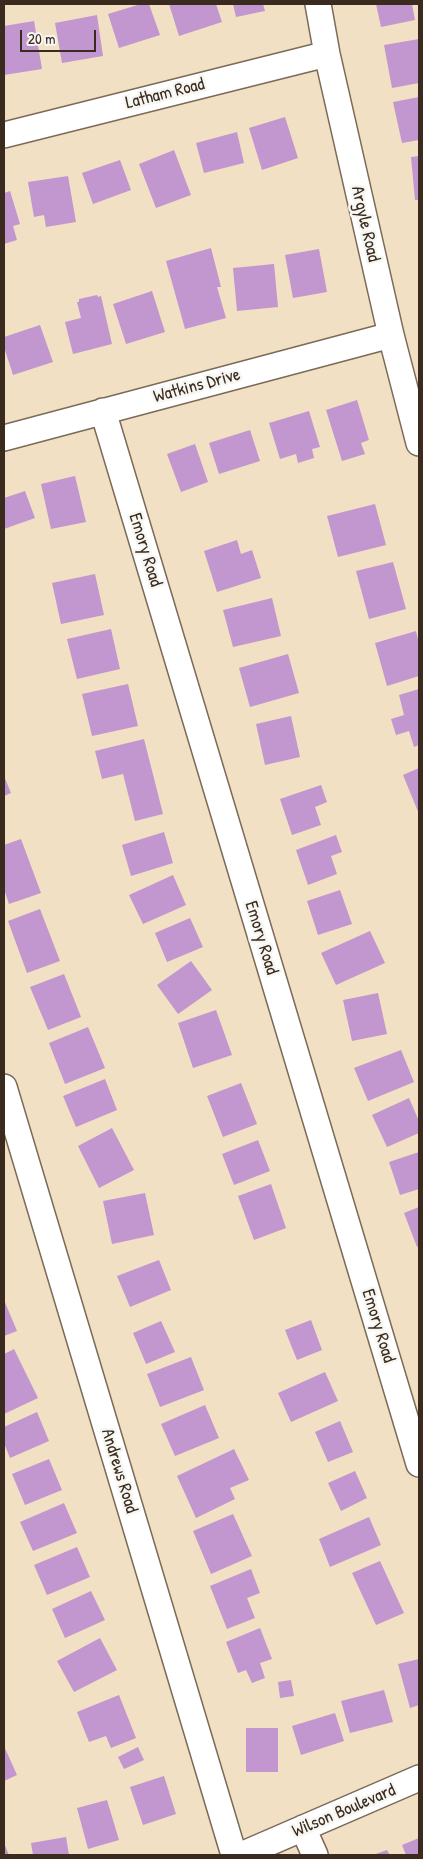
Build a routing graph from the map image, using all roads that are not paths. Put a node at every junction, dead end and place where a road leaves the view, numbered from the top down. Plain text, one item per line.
1 (318, 4) edge
2 (327, 54) junction
3 (4, 136) edge
4 (391, 335) junction
5 (103, 411) junction
6 (4, 438) edge
7 (419, 444) edge
8 (4, 1087) edge
9 (419, 1464) edge
10 (419, 1778) edge
11 (303, 1828) junction
12 (234, 1855) edge
13 (241, 1855) edge
14 (314, 1855) edge

1 - 2 street, Argyle Road
2 - 3 street, Latham Road
2 - 4 street, Argyle Road
4 - 5 street, Watkins Drive
4 - 7 street, Argyle Road
5 - 6 street, Watkins Drive
5 - 9 street, Emory Road
8 - 12 street, Andrews Road
10 - 11 street, Wilson Boulevard
11 - 13 street, Wilson Boulevard
11 - 14 street

